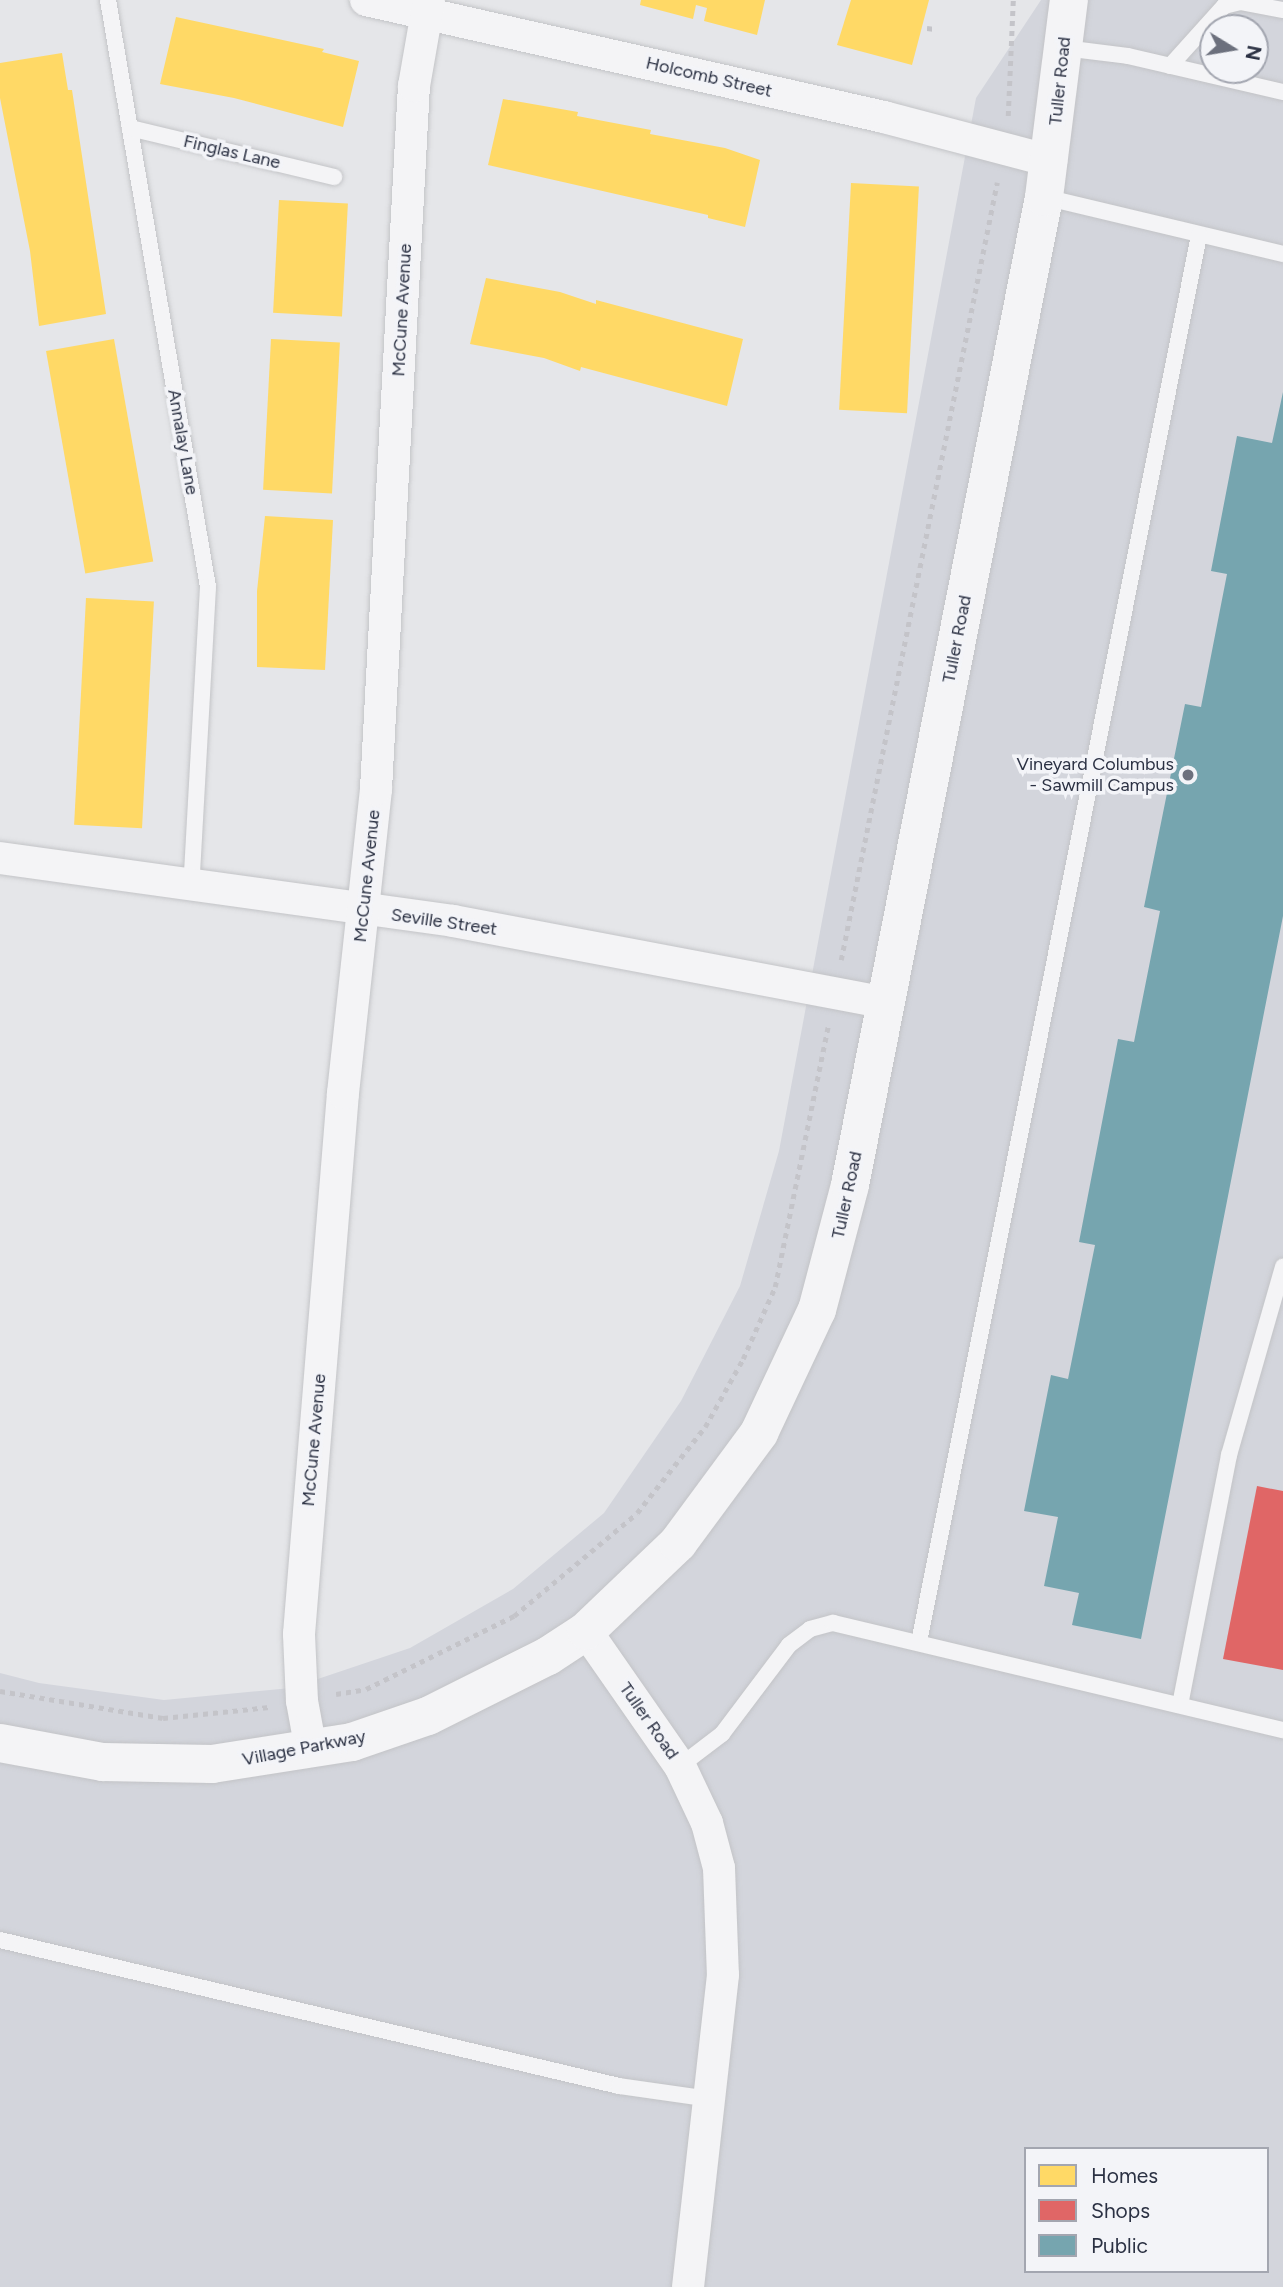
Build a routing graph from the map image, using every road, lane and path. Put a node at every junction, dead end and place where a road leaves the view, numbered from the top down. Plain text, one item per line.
1 (108, 0) edge
2 (366, 0) edge
3 (1013, 0) edge
4 (1069, 0) edge
5 (427, 7) edge
6 (1283, 10) edge
7 (1215, 14) edge
8 (927, 28) dead end
9 (935, 29) dead end
10 (1199, 32) edge
11 (1064, 48) junction
12 (1170, 66) junction
13 (1283, 92) edge
14 (130, 128) junction
15 (1002, 148) junction
16 (334, 177) dead end
17 (1048, 179) junction
18 (1199, 235) junction
19 (1283, 254) edge
20 (0, 858) edge
21 (191, 888) junction
22 (363, 911) junction
23 (835, 993) junction
24 (886, 1003) junction
25 (1283, 1267) edge
26 (586, 1631) junction
27 (919, 1642) junction
28 (0, 1691) edge
29 (302, 1701) junction
30 (1180, 1705) junction
31 (1283, 1730) edge
32 (0, 1743) edge
33 (311, 1750) junction
34 (680, 1766) junction
35 (0, 1940) edge
36 (710, 2099) junction
37 (688, 2287) edge

1 - 14 lane, Annalay Lane
2 - 5 street, Holcomb Street
3 - 15 path
4 - 11 street, Tuller Road
5 - 15 street, Holcomb Street
5 - 22 street, McCune Avenue
6 - 7 lane
8 - 9 path
10 - 12 lane
11 - 12 lane
11 - 17 street, Tuller Road
12 - 13 lane
14 - 16 lane, Finglas Lane
14 - 21 lane, Annalay Lane
15 - 17 street, Holcomb Street
15 - 23 path
17 - 18 lane
17 - 24 street, Tuller Road
18 - 19 lane
18 - 27 lane
20 - 21 street, Seville Street
21 - 22 street, Seville Street
22 - 23 street, Seville Street
22 - 29 street, McCune Avenue
23 - 24 street, Seville Street
23 - 29 path
24 - 26 street, Tuller Road
25 - 30 lane
26 - 33 street, Village Parkway
26 - 34 street, Tuller Road
27 - 30 lane
27 - 34 lane
28 - 29 path
29 - 33 street, McCune Avenue
30 - 31 lane
32 - 33 street, Village Parkway
34 - 36 street, Tuller Road
35 - 36 lane
36 - 37 street, Tuller Road

